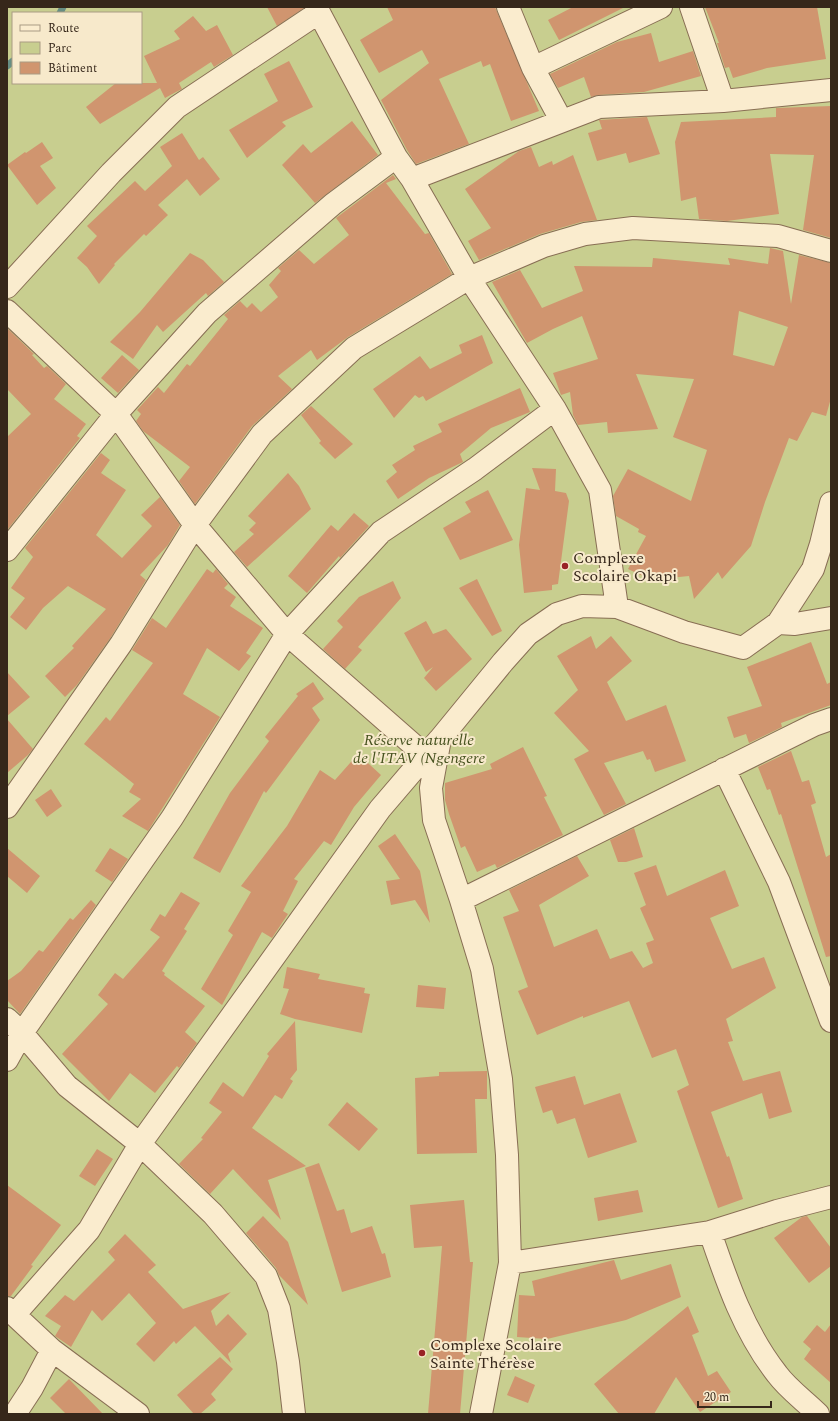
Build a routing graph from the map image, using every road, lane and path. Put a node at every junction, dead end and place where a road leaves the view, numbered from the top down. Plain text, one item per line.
1 (508, 7) edge
2 (661, 7) edge
3 (691, 7) edge
4 (317, 10) edge
5 (533, 68) junction
6 (831, 90) edge
7 (723, 101) junction
8 (561, 120) junction
9 (396, 157) junction
10 (412, 179) junction
11 (831, 251) edge
12 (469, 278) junction
13 (7, 287) edge
14 (7, 311) edge
15 (555, 409) junction
16 (116, 414) junction
17 (831, 503) edge
18 (195, 525) junction
19 (7, 550) edge
20 (616, 607) junction
21 (831, 618) edge
22 (778, 623) junction
23 (287, 634) junction
24 (831, 719) edge
25 (440, 739) junction
26 (426, 756) junction
27 (724, 769) junction
28 (7, 807) edge
29 (461, 900) junction
30 (831, 1021) edge
31 (14, 1026) edge
32 (7, 1060) edge
33 (140, 1144) junction
34 (831, 1197) edge
35 (710, 1232) junction
36 (510, 1263) junction
37 (11, 1311) edge
38 (52, 1350) junction
39 (288, 1362) junction
40 (15, 1414) edge
41 (138, 1414) edge
42 (287, 1414) edge
43 (294, 1414) edge
44 (481, 1414) edge
45 (818, 1414) edge

1 - 5 street
2 - 5 street
3 - 7 street
4 - 9 street
4 - 13 street
5 - 8 street
6 - 7 street
7 - 8 street
8 - 10 street
9 - 10 street
9 - 16 street
10 - 12 street
11 - 12 street
12 - 15 street
12 - 18 street
14 - 16 street
15 - 20 street
15 - 23 street
16 - 18 street
16 - 19 street
17 - 22 street
18 - 23 street
18 - 28 street
20 - 22 street
20 - 25 street
21 - 22 street
23 - 26 street
23 - 31 street
24 - 27 street
25 - 26 street
25 - 29 street
26 - 33 street
27 - 29 street
27 - 30 street
29 - 36 street
31 - 32 street
31 - 33 street
33 - 37 street
33 - 39 street
34 - 35 street
35 - 36 street
35 - 45 street
36 - 44 street
37 - 38 street
38 - 40 street
38 - 41 street
39 - 42 street
39 - 43 street

